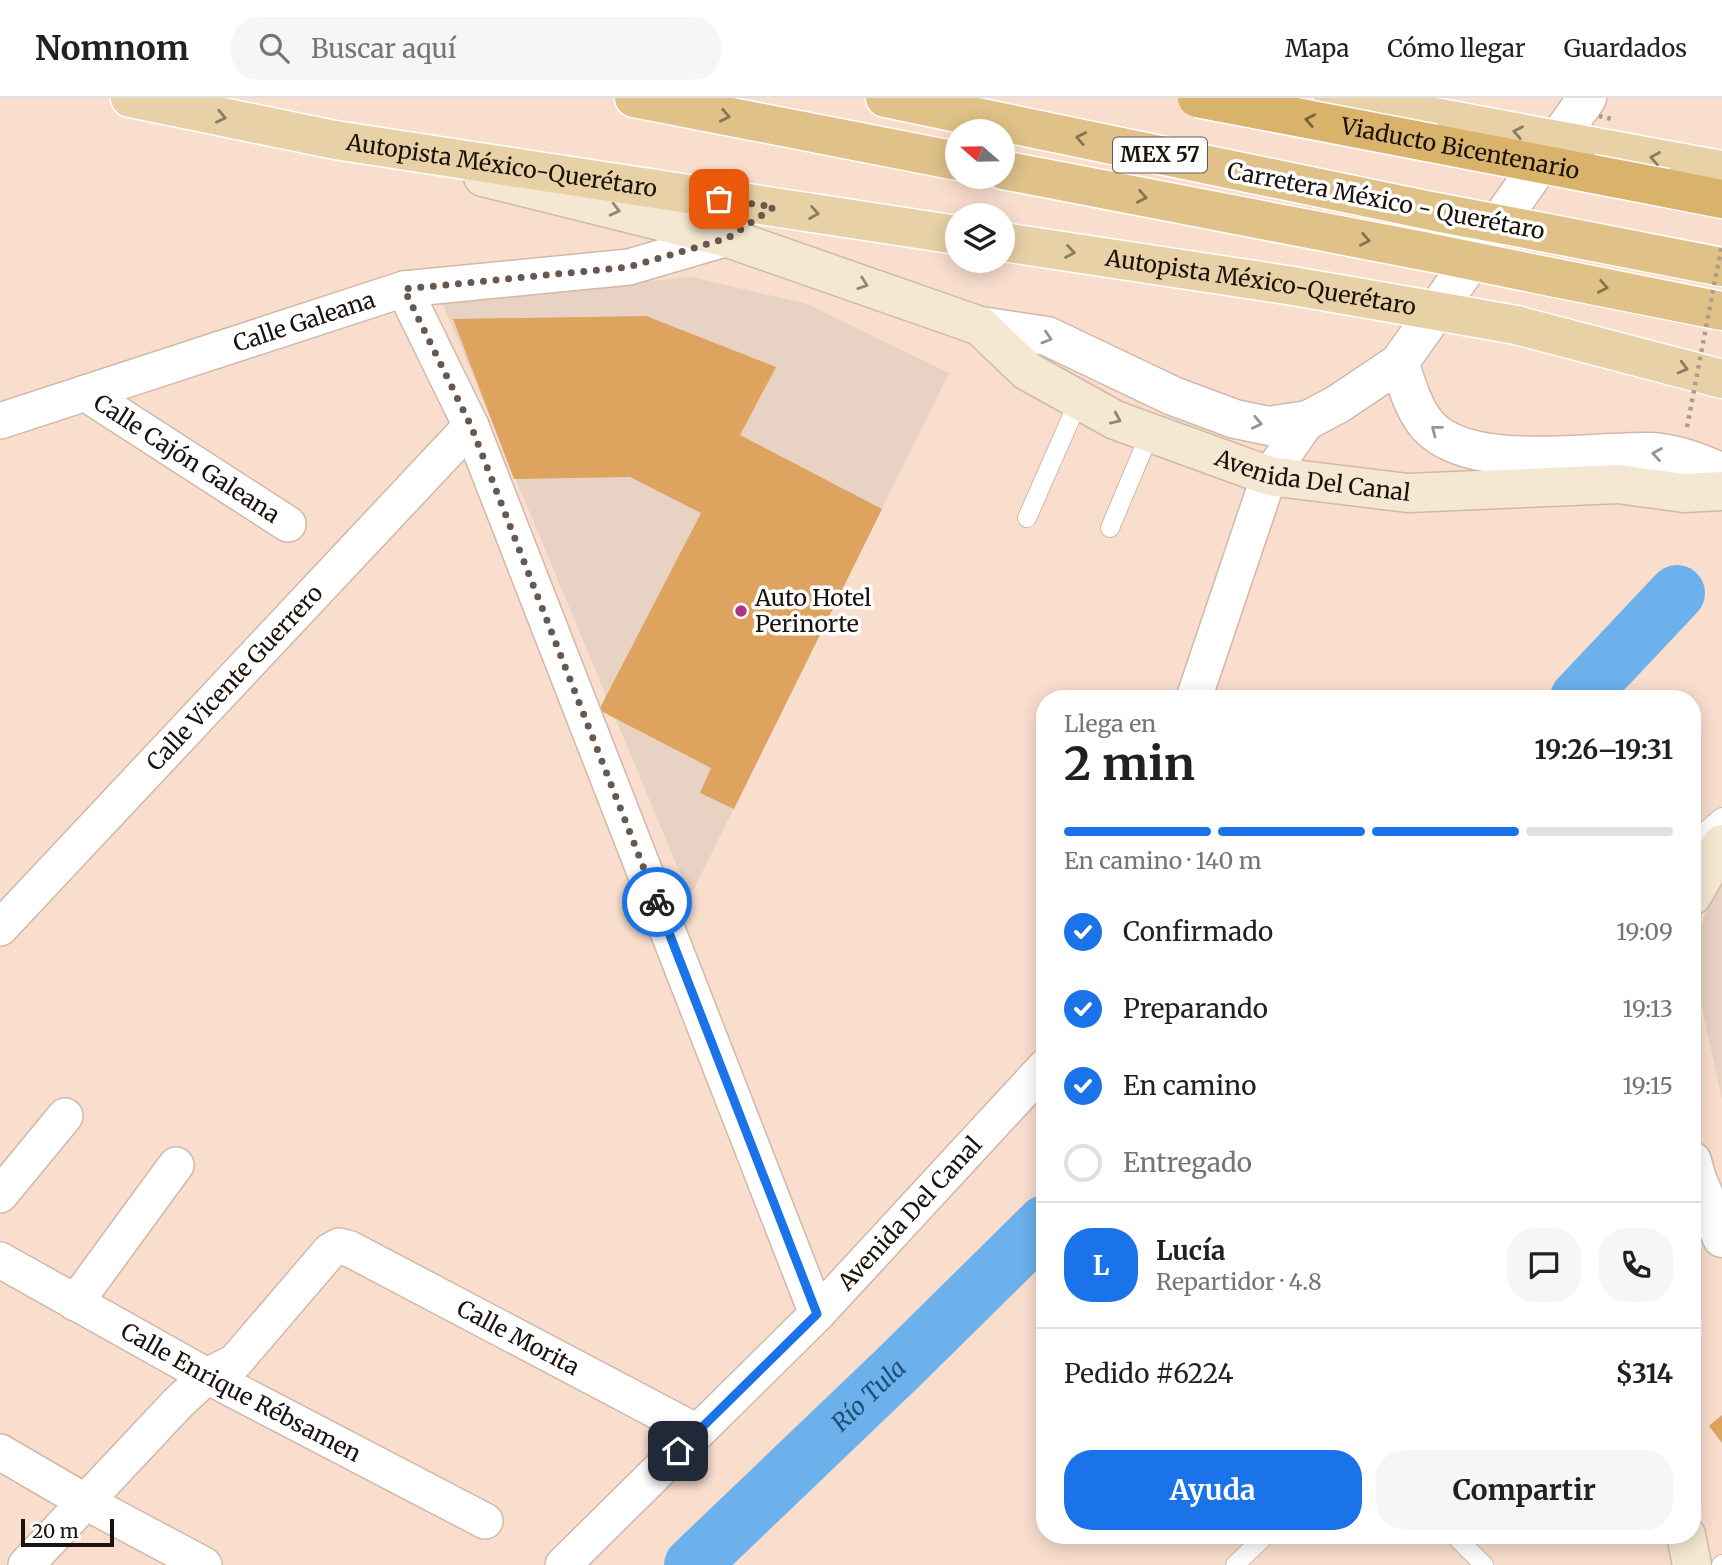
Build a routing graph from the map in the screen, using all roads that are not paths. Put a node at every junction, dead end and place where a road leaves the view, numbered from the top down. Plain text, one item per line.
1 (130, 98) edge
2 (634, 98) edge
3 (885, 98) edge
4 (1197, 98) edge
5 (1333, 98) edge
6 (1587, 98) edge
7 (335, 140) junction
8 (945, 159) edge
9 (1722, 170) edge
10 (1015, 172) edge
11 (1722, 199) edge
12 (774, 207) junction
13 (945, 233) edge
14 (728, 238) junction
15 (1015, 244) edge
16 (1722, 267) edge
17 (404, 289) junction
18 (1722, 311) edge
19 (980, 326) junction
20 (1399, 363) junction
21 (1722, 379) edge
22 (85, 393) junction
23 (1079, 400) junction
24 (1308, 420) junction
25 (0, 421) edge
26 (471, 426) junction
27 (1150, 433) junction
28 (1722, 472) edge
29 (1269, 476) junction
30 (1722, 491) edge
31 (1684, 493) junction
32 (1722, 517) edge
33 (1027, 518) dead end
34 (288, 524) dead end
35 (1110, 528) dead end
36 (1197, 690) edge
37 (1722, 817) edge
38 (1701, 834) edge
39 (1722, 844) edge
40 (1701, 880) edge
41 (0, 928) edge
42 (1036, 1077) edge
43 (65, 1116) dead end
44 (176, 1165) dead end
45 (1701, 1188) edge
46 (0, 1195) edge
47 (1722, 1238) edge
48 (0, 1260) edge
49 (75, 1303) junction
50 (817, 1314) junction
51 (207, 1376) junction
52 (697, 1432) junction
53 (0, 1452) edge
54 (84, 1501) junction
55 (485, 1521) dead end
56 (1257, 1544) edge
57 (1463, 1544) edge
58 (1688, 1544) edge
59 (26, 1565) edge
60 (204, 1565) edge
61 (563, 1565) edge
62 (1235, 1565) edge
63 (1484, 1565) edge
64 (1692, 1565) edge

1 -> 7 main road, Autopista México-Querétaro
2 -> 8 highway
16 -> 3 highway, Carretera México - Querétaro / MEX 57, bridge
11 -> 4 highway, Viaducto Bicentenario, bridge
9 -> 5 main road, bridge
6 - 20 street
7 - 12 main road, Autopista México-Querétaro
7 -> 14 main road
10 -> 18 highway, Carretera México - Querétaro / MEX 57, bridge
12 -> 13 main road, Autopista México-Querétaro
12 - 14 street, Calle Galeana
14 - 17 street, Calle Galeana
14 -> 19 main road
15 -> 21 main road, Autopista México-Querétaro, bridge
17 - 22 street, Calle Galeana
17 - 26 street
19 - 23 main road, Avenida Del Canal
19 -> 24 street
20 - 24 street
28 -> 20 street
22 - 25 street, Calle Galeana
22 - 34 street, Calle Cajón Galeana
23 -> 27 main road, Avenida Del Canal
23 - 33 lane
24 - 29 street
26 - 41 street, Calle Vicente Guerrero
26 - 50 street
27 - 29 main road, Avenida Del Canal
27 - 35 lane
29 - 31 main road, Avenida Del Canal
29 - 36 street
30 - 31 main road
31 - 32 main road
37 - 38 lane
39 - 40 main road
42 - 50 street, Avenida Del Canal
43 - 46 street
44 - 49 street
45 - 47 street
48 - 49 street, Calle Enrique Rébsamen
49 - 51 street, Calle Enrique Rébsamen
50 - 52 street, Avenida Del Canal
51 - 52 street, Calle Morita
51 - 54 street
51 - 55 street, Calle Enrique Rébsamen
52 - 61 street, Avenida Del Canal
53 - 54 street
54 - 59 street
54 - 60 street
56 - 62 lane
57 - 63 lane
58 - 64 main road

